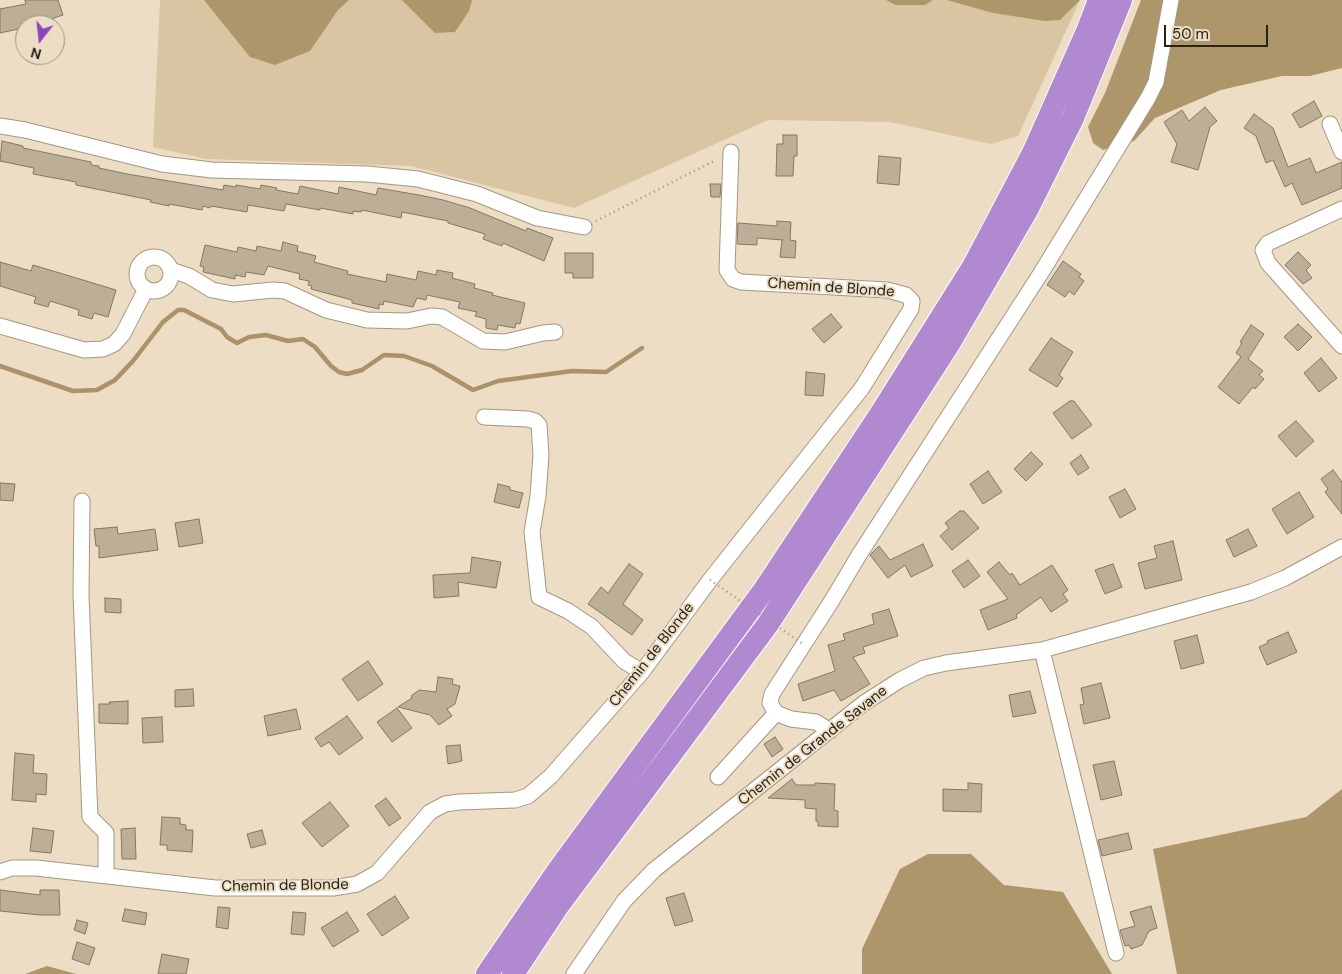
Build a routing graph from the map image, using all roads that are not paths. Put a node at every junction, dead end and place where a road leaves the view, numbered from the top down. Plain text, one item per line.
1 (1099, 0) edge
2 (1121, 0) edge
3 (1171, 0) edge
4 (1330, 124) dead end
5 (0, 126) edge
6 (731, 152) road end
7 (1342, 152) edge
8 (1342, 210) edge
9 (584, 227) road end
10 (171, 270) junction
11 (146, 289) junction
12 (0, 326) edge
13 (554, 332) dead end
14 (1342, 346) edge
15 (484, 417) dead end
16 (82, 500) dead end
17 (1342, 547) edge
18 (1042, 650) junction
19 (642, 672) junction
20 (776, 713) junction
21 (830, 731) junction
22 (718, 777) dead end
23 (0, 872) edge
24 (106, 876) junction
25 (1116, 953) dead end
26 (487, 974) edge
27 (513, 974) edge
28 (574, 974) edge

1 - 26 highway
2 - 27 highway
3 - 20 street
4 - 7 street
5 - 9 street
6 - 19 street, Chemin de Blonde
8 - 14 street
10 - 11 street
10 - 11 street
10 - 13 street
11 - 12 street
15 - 19 street
16 - 24 street
17 - 18 street, Chemin de Grande Savane
18 - 21 street, Chemin de Grande Savane
18 - 25 street
19 - 24 street, Chemin de Blonde
20 - 21 street
20 - 22 street
21 - 28 street, Chemin de Grande Savane
23 - 24 street, Chemin de Blonde

